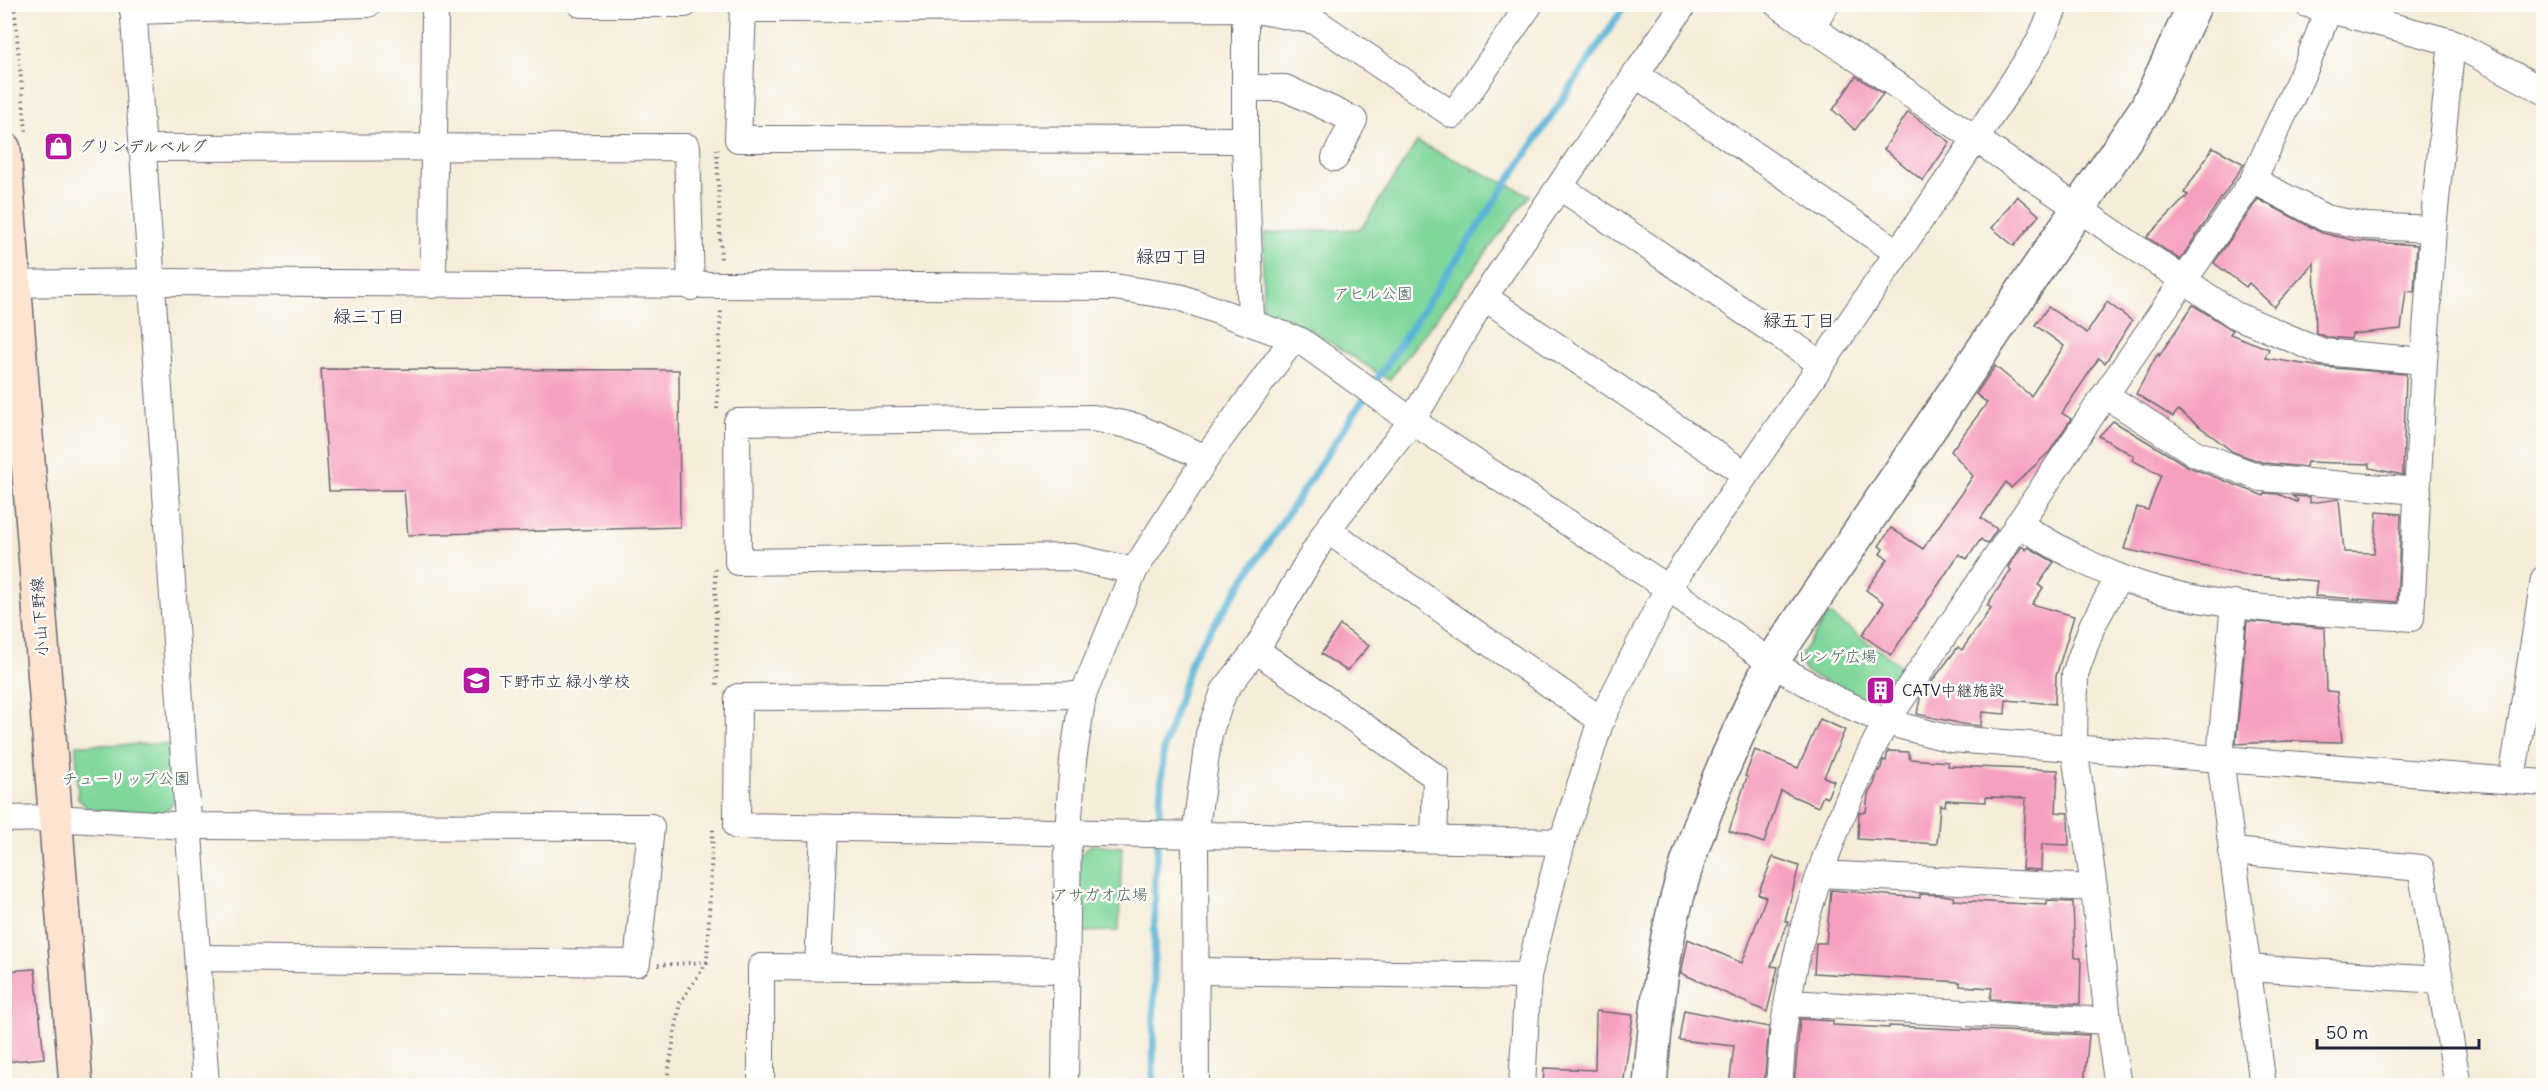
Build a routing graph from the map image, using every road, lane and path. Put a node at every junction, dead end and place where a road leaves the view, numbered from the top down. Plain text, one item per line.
1 (368, 4) edge
2 (435, 4) edge
3 (581, 4) edge
4 (685, 4) edge
5 (1530, 4) edge
6 (1684, 4) edge
7 (1777, 4) edge
8 (1826, 4) edge
9 (2056, 4) edge
10 (2195, 4) edge
11 (1245, 6) edge
12 (2323, 6) edge
13 (133, 8) edge
14 (1811, 29) junction
15 (2452, 42) junction
16 (1635, 74) junction
17 (1245, 88) junction
18 (2544, 91) edge
19 (1245, 140) junction
20 (1975, 140) junction
21 (435, 147) junction
22 (717, 147) dead end
23 (141, 148) junction
24 (4, 149) edge
25 (1335, 158) dead end
26 (2253, 180) junction
27 (1560, 187) junction
28 (2078, 211) junction
29 (2433, 229) junction
30 (1897, 252) junction
31 (152, 282) junction
32 (2183, 282) junction
33 (9, 284) edge
34 (433, 285) junction
35 (691, 287) junction
36 (722, 287) junction
37 (1484, 297) junction
38 (1251, 321) junction
39 (1294, 338) junction
40 (2424, 361) junction
41 (1820, 363) junction
42 (2105, 395) junction
43 (717, 413) dead end
44 (1412, 421) junction
45 (1206, 458) junction
46 (1745, 474) junction
47 (2418, 491) junction
48 (2018, 524) junction
49 (1327, 530) junction
50 (715, 560) dead end
51 (1134, 572) junction
52 (2119, 577) junction
53 (2544, 579) edge
54 (1668, 588) junction
55 (2234, 603) junction
56 (1256, 650) junction
57 (1771, 663) junction
58 (1083, 695) junction
59 (717, 697) dead end
60 (1601, 720) junction
61 (1886, 722) junction
62 (2074, 747) junction
63 (2220, 758) junction
64 (2512, 779) junction
65 (2544, 783) edge
66 (54, 818) junction
67 (4, 819) edge
68 (188, 826) junction
69 (713, 826) dead end
70 (824, 828) junction
71 (1068, 832) junction
72 (1195, 834) junction
73 (1434, 839) junction
74 (1562, 842) junction
75 (2232, 851) junction
76 (1820, 874) junction
77 (2094, 888) junction
78 (198, 958) junction
79 (707, 962) junction
80 (637, 963) junction
81 (818, 967) junction
82 (2247, 968) junction
83 (1067, 970) junction
84 (1196, 971) junction
85 (1528, 976) junction
86 (2440, 980) junction
87 (1789, 1003) junction
88 (2108, 1021) junction
89 (76, 1086) edge
90 (206, 1086) edge
91 (666, 1086) edge
92 (761, 1086) edge
93 (1065, 1086) edge
94 (1196, 1086) edge
95 (1522, 1086) edge
96 (1650, 1086) edge
97 (1779, 1086) edge
98 (2118, 1086) edge
99 (2263, 1086) edge
100 (2458, 1086) edge

1 - 13 street
2 - 21 street
3 - 4 street
5 - 11 street
6 - 16 street
7 - 14 street
8 - 14 street
9 - 20 street
10 - 28 street
11 - 17 street
11 - 19 street
12 - 15 street
12 - 26 street
13 - 23 street
14 - 20 street
15 - 18 street
15 - 29 street
16 - 27 street
16 - 30 street
17 - 19 street
17 - 25 street
19 - 38 street
20 - 28 street
20 - 30 street
21 - 23 street
21 - 34 street
21 - 35 street
22 - 36 path
23 - 31 street
24 - 33 main road, 小山下野線
26 - 29 street
26 - 32 street
27 - 37 street
27 - 41 street
28 - 32 street
28 - 57 street
29 - 40 street
30 - 41 street
31 - 33 street
31 - 34 street
31 - 68 street
32 - 40 street
32 - 42 street
33 - 66 main road, 小山下野線
34 - 35 street
35 - 36 street
36 - 38 street
36 - 43 path
37 - 44 street
37 - 46 street
38 - 39 street
39 - 44 street
39 - 45 street
40 - 47 street
41 - 46 street
42 - 47 street
42 - 48 street
44 - 49 street
44 - 54 street
45 - 51 street
45 - 51 street
46 - 54 street
47 - 55 street
48 - 52 street
48 - 61 street
49 - 56 street
49 - 60 street
50 - 59 path
51 - 58 street
52 - 55 street
52 - 62 street
53 - 64 street
54 - 57 street
54 - 60 street
55 - 63 street
56 - 72 street
56 - 73 street
57 - 61 street
57 - 96 street
58 - 70 street
58 - 71 street
60 - 74 street
61 - 62 street
61 - 76 street
62 - 63 street
62 - 77 street
63 - 64 street
63 - 75 street
64 - 65 street
66 - 67 street
66 - 68 street
66 - 89 main road, 小山下野線
68 - 78 street
68 - 80 street
69 - 79 path
70 - 71 street
70 - 81 street
71 - 72 street
71 - 83 street
72 - 73 street
72 - 84 street
73 - 74 street
74 - 85 street
75 - 82 street
75 - 86 street
76 - 77 street
76 - 87 street
77 - 88 street
78 - 80 street
78 - 90 street
79 - 80 path
79 - 91 path
81 - 83 street
81 - 92 street
82 - 86 street
82 - 99 street
83 - 93 street
84 - 85 street
84 - 94 street
85 - 95 street
86 - 100 street
87 - 88 street
87 - 97 street
88 - 98 street

